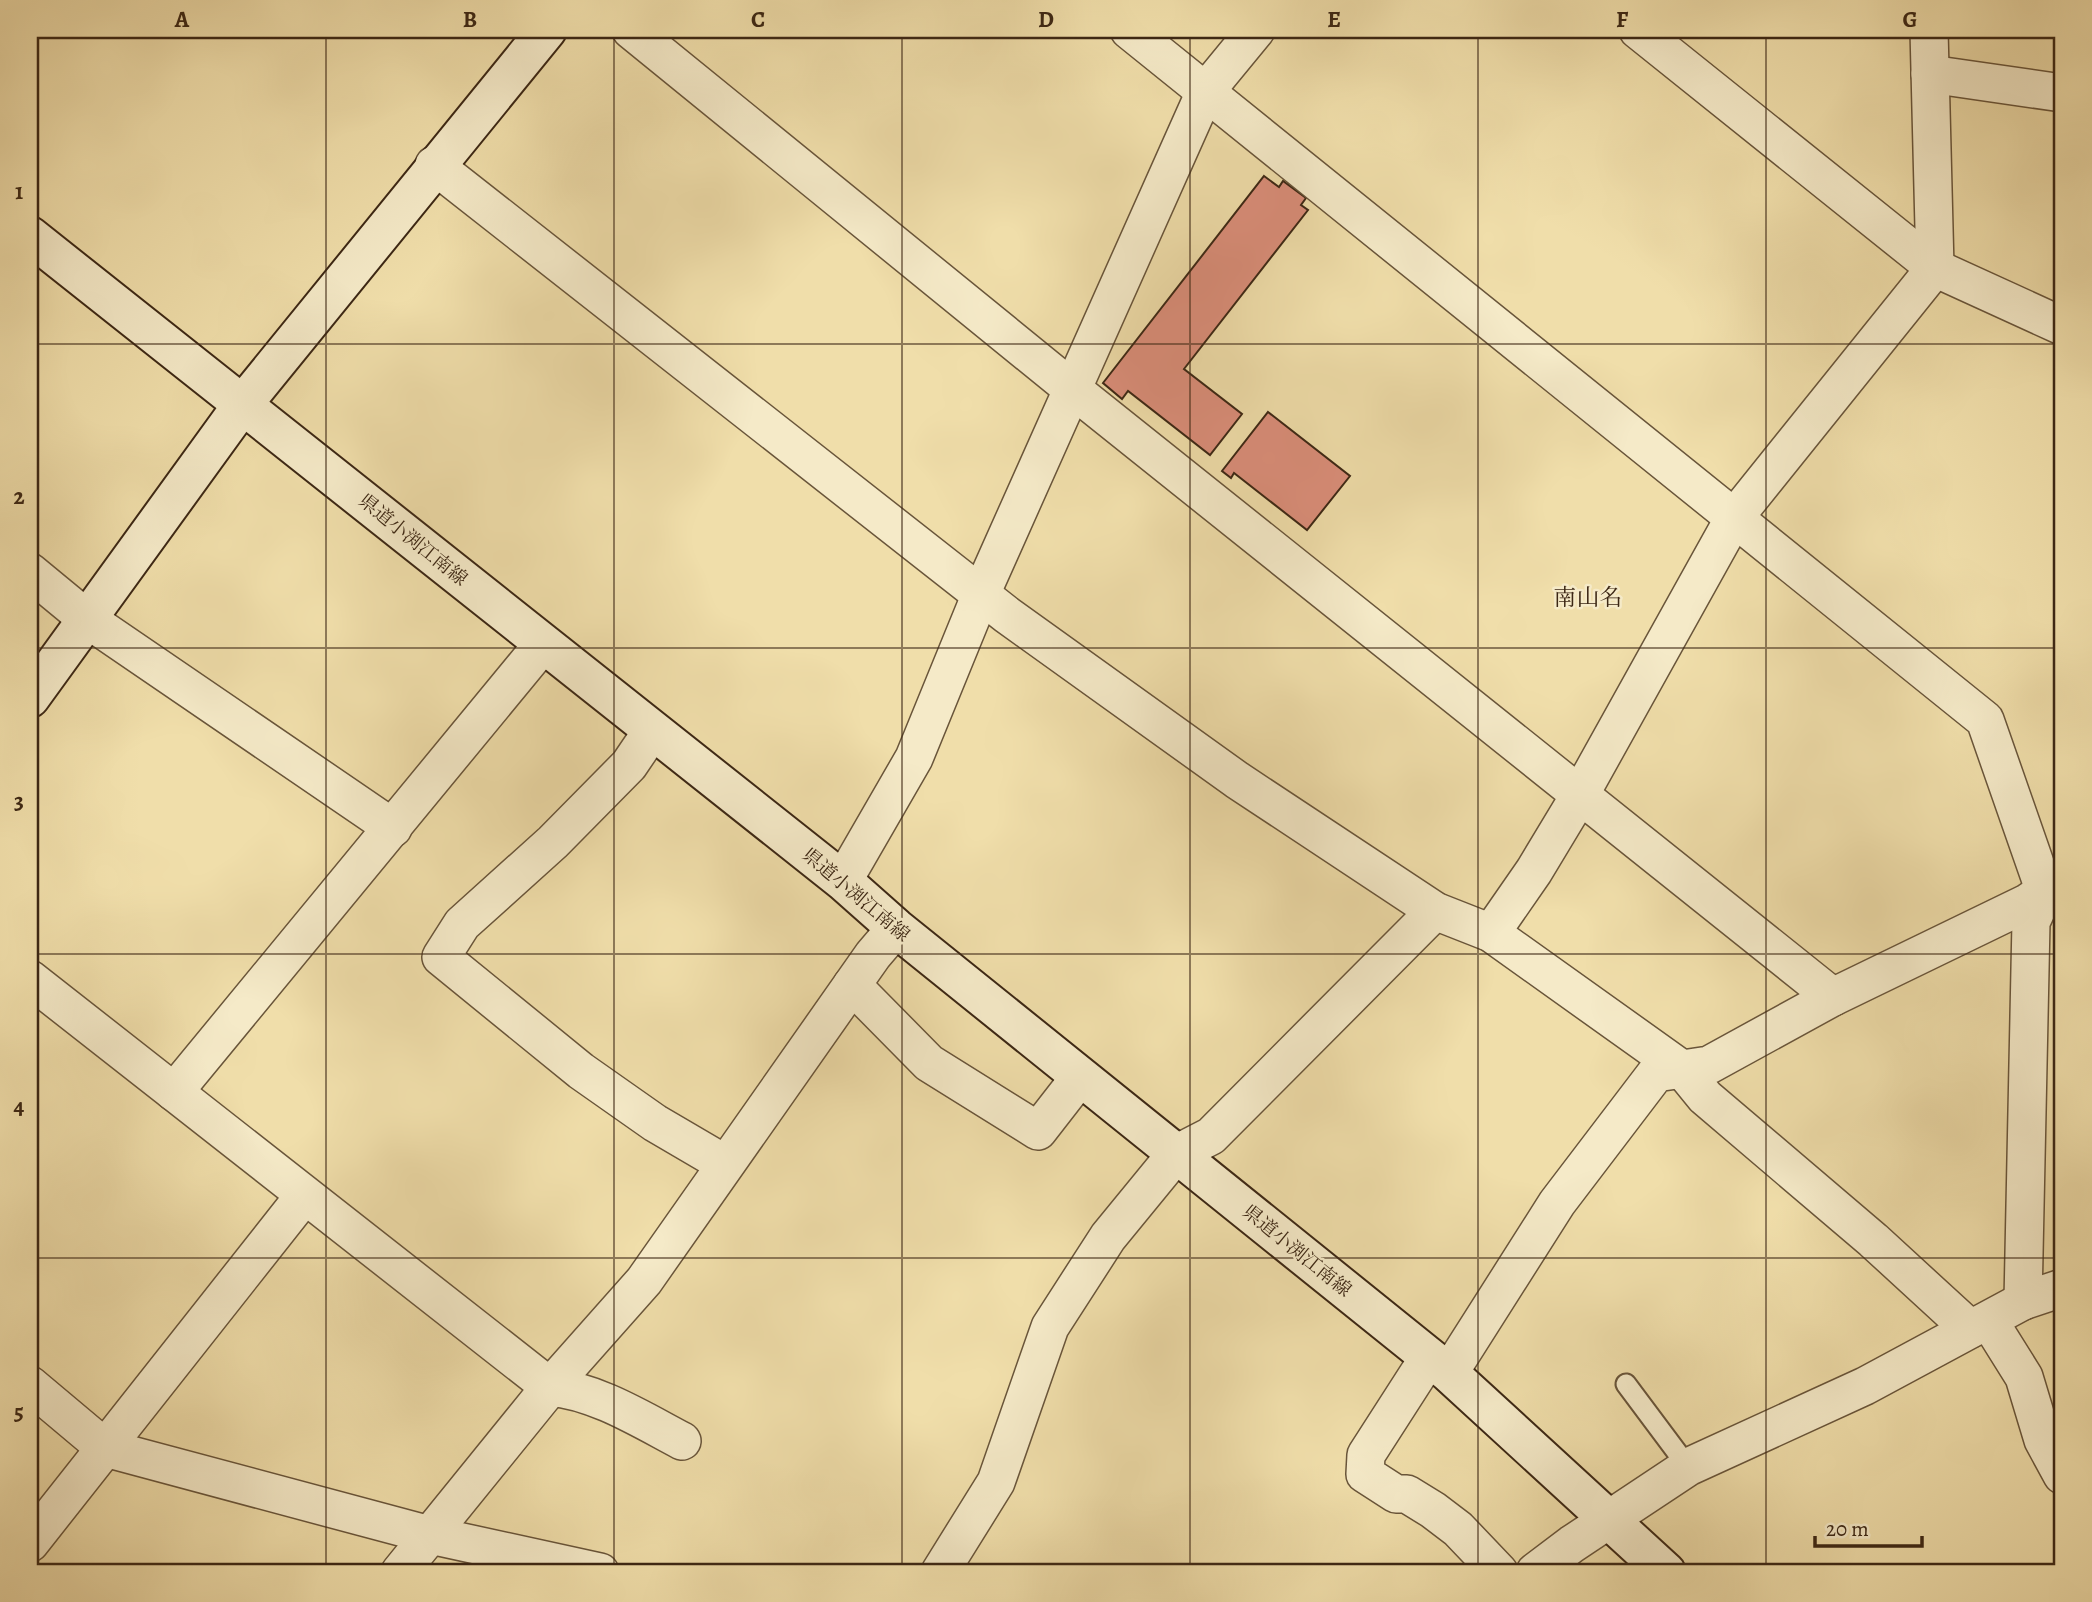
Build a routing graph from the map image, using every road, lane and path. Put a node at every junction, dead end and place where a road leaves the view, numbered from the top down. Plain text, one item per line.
1 (547, 30) edge
2 (631, 30) edge
3 (1129, 30) edge
4 (1256, 30) edge
5 (1638, 30) edge
6 (1929, 30) edge
7 (1930, 74) junction
8 (1205, 92) junction
9 (2062, 93) edge
10 (434, 165) junction
11 (30, 236) edge
12 (1935, 268) junction
13 (2062, 326) edge
14 (1071, 388) junction
15 (243, 404) junction
16 (1734, 518) junction
17 (30, 572) edge
18 (981, 594) junction
19 (87, 619) junction
20 (543, 644) junction
21 (30, 698) edge
22 (652, 731) junction
23 (1581, 793) junction
24 (393, 828) junction
25 (843, 881) junction
26 (2054, 883) edge
27 (1435, 911) junction
28 (896, 928) junction
29 (1491, 933) junction
30 (30, 979) edge
31 (852, 985) junction
32 (1833, 998) junction
33 (1683, 1070) junction
34 (1080, 1077) junction
35 (174, 1092) junction
36 (1176, 1154) junction
37 (725, 1164) junction
38 (304, 1196) junction
39 (2062, 1289) edge
40 (2023, 1301) junction
41 (1979, 1325) junction
42 (1439, 1365) junction
43 (1626, 1384) dead end
44 (30, 1385) edge
45 (550, 1387) junction
46 (682, 1441) dead end
47 (105, 1448) junction
48 (1688, 1467) junction
49 (2062, 1475) edge
50 (1610, 1518) junction
51 (430, 1535) junction
52 (30, 1543) edge
53 (400, 1572) edge
54 (600, 1572) edge
55 (940, 1572) edge
56 (1499, 1572) edge
57 (1535, 1572) edge
58 (1666, 1572) edge

1 - 10 main road
2 - 14 street
3 - 8 street
4 - 8 street
5 - 12 street
6 - 7 street
7 - 9 street
7 - 12 street
8 - 14 street
8 - 16 street
10 - 15 main road
10 - 18 street
11 - 15 main road, 県道小渕江南線
12 - 13 street
12 - 16 street
14 - 18 street
14 - 23 street
15 - 19 main road
15 - 20 main road, 県道小渕江南線
16 - 23 street
16 - 26 street
17 - 19 street
18 - 25 street
18 - 27 street
19 - 21 main road
19 - 24 street
20 - 22 main road, 県道小渕江南線
20 - 24 street
22 - 25 main road, 県道小渕江南線
22 - 37 street
23 - 29 street
23 - 32 street
24 - 35 street
25 - 28 main road, 県道小渕江南線
26 - 32 street
26 - 40 street
27 - 29 street
27 - 36 street
28 - 31 street
28 - 34 main road, 県道小渕江南線
29 - 33 street
30 - 35 street
31 - 34 street
31 - 37 street
32 - 33 street
33 - 41 street
33 - 42 street
34 - 36 main road, 県道小渕江南線
35 - 38 street
36 - 42 main road, 県道小渕江南線
36 - 55 street
37 - 45 street
38 - 45 street
38 - 47 street
39 - 40 street
40 - 41 street
41 - 48 street
41 - 49 street
42 - 50 main road, 県道小渕江南線
42 - 56 street
43 - 48 lane
44 - 47 street
45 - 46 street
45 - 51 street
47 - 51 street
47 - 52 street
48 - 50 street
50 - 57 street
50 - 58 main road, 県道小渕江南線
51 - 53 street
51 - 54 street

